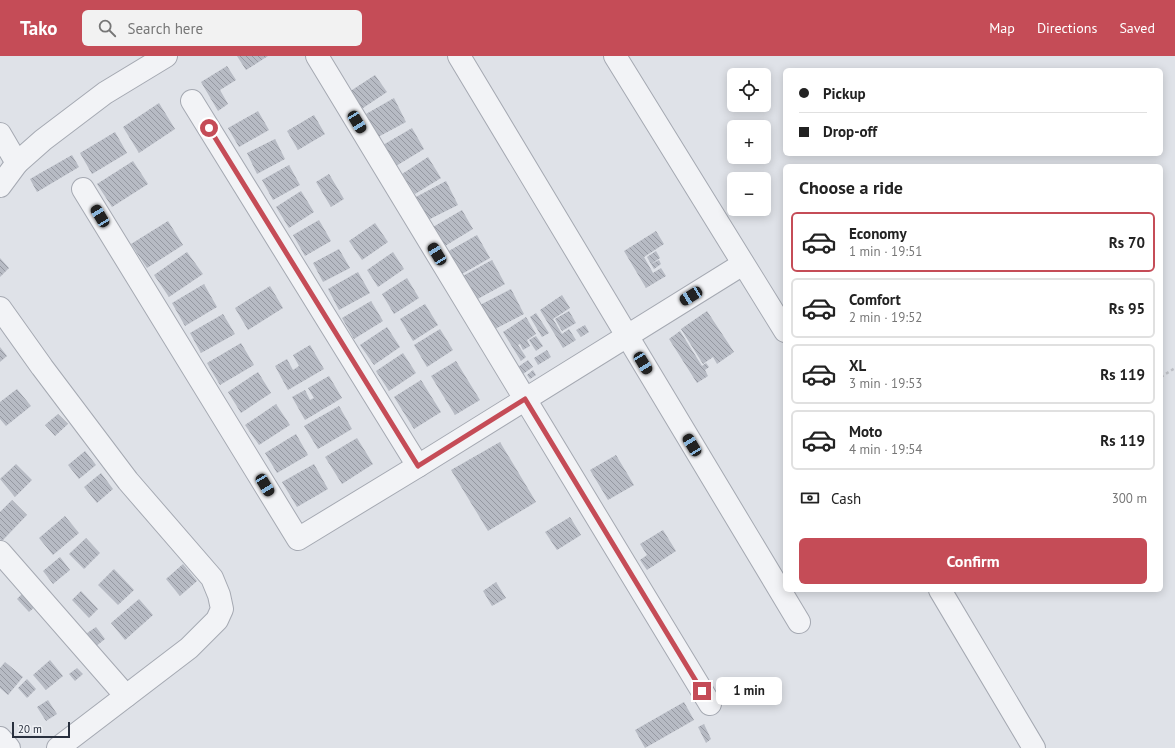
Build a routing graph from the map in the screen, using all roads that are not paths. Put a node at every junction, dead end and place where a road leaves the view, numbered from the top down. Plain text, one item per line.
1 (166, 56) edge
2 (317, 56) edge
3 (458, 56) edge
4 (614, 56) edge
5 (192, 101) dead end
6 (0, 134) edge
7 (17, 163) junction
8 (0, 186) edge
9 (83, 189) dead end
10 (743, 264) junction
11 (0, 308) edge
12 (783, 328) edge
13 (627, 336) junction
14 (525, 399) junction
15 (418, 466) junction
16 (0, 552) edge
17 (941, 592) edge
18 (799, 622) dead end
19 (126, 696) junction
20 (710, 704) dead end
21 (0, 738) edge
22 (9, 748) edge
23 (58, 748) edge
24 (1034, 748) edge

1 - 7 street
2 - 14 street
3 - 13 street
4 - 10 street
5 - 15 street
6 - 7 street
7 - 8 street
9 - 15 street
10 - 12 street
10 - 13 street
11 - 19 street
13 - 14 street
13 - 18 street
14 - 15 street
14 - 20 street
16 - 19 street
17 - 24 street
19 - 23 street
21 - 22 street

